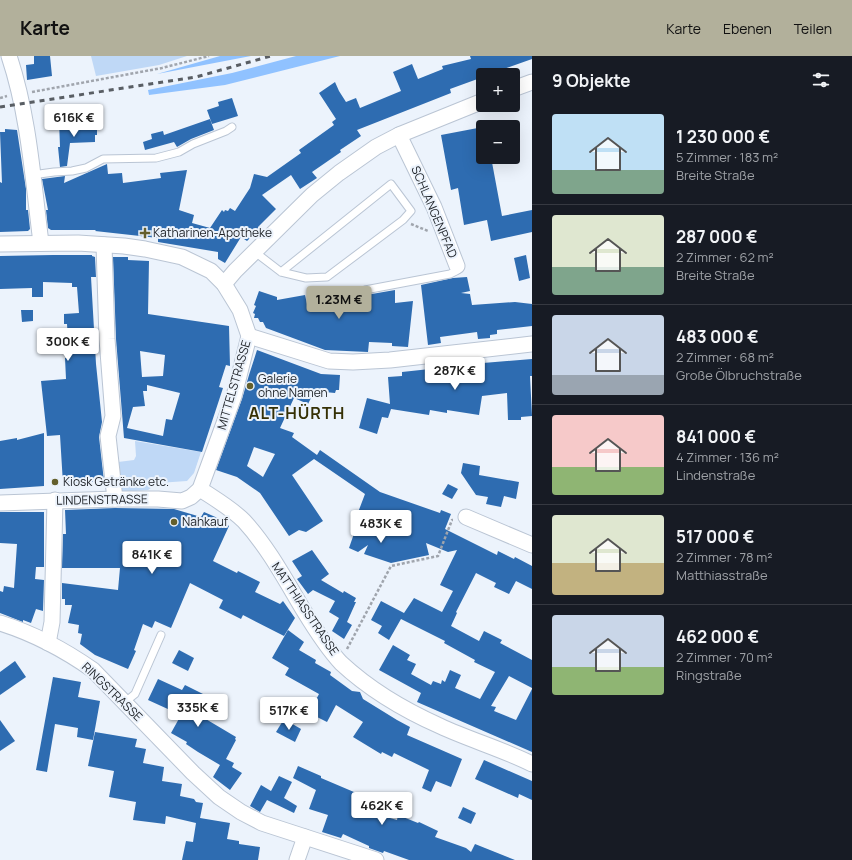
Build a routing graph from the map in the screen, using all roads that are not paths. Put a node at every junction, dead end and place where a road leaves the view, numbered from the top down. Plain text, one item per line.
1 (11, 57) edge
2 (532, 82) edge
3 (520, 86) edge
4 (476, 104) edge
5 (232, 127) dead end
6 (399, 135) junction
7 (32, 175) junction
8 (41, 243) junction
9 (0, 244) edge
10 (104, 245) junction
11 (255, 252) junction
12 (457, 266) joint
13 (281, 272) junction
14 (224, 284) junction
15 (365, 290) dead end
16 (249, 336) junction
17 (532, 344) edge
18 (200, 489) junction
19 (115, 499) junction
20 (55, 500) junction
21 (0, 503) edge
22 (466, 517) road end
23 (532, 545) edge
24 (0, 623) edge
25 (161, 635) dead end
26 (48, 643) junction
27 (125, 702) junction
28 (532, 764) edge
29 (305, 837) junction
30 (298, 860) edge
31 (376, 860) edge

1 - 7 street
2 - 3 street
4 - 6 street
5 - 7 lane
6 - 11 street
6 - 12 street, SCHLANGENPFAD
7 - 8 street
8 - 9 street, MITTELSTRASSE
8 - 10 street, MITTELSTRASSE
10 - 14 street, MITTELSTRASSE
10 - 19 street
11 - 13 lane
11 - 14 street
12 - 15 lane, SCHLANGENPFAD
13 - 13 lane
14 - 16 street, MITTELSTRASSE
16 - 17 street
16 - 18 street, MITTELSTRASSE
18 - 19 street, LINDENSTRASSE
18 - 28 street, MATTHIASSTRASSE
19 - 20 street, LINDENSTRASSE
20 - 21 street, LINDENSTRASSE
20 - 26 street
22 - 23 street
24 - 26 street, RINGSTRASSE
25 - 27 lane
26 - 27 street, RINGSTRASSE
27 - 29 street, RINGSTRASSE
29 - 30 street
29 - 31 street, RINGSTRASSE

